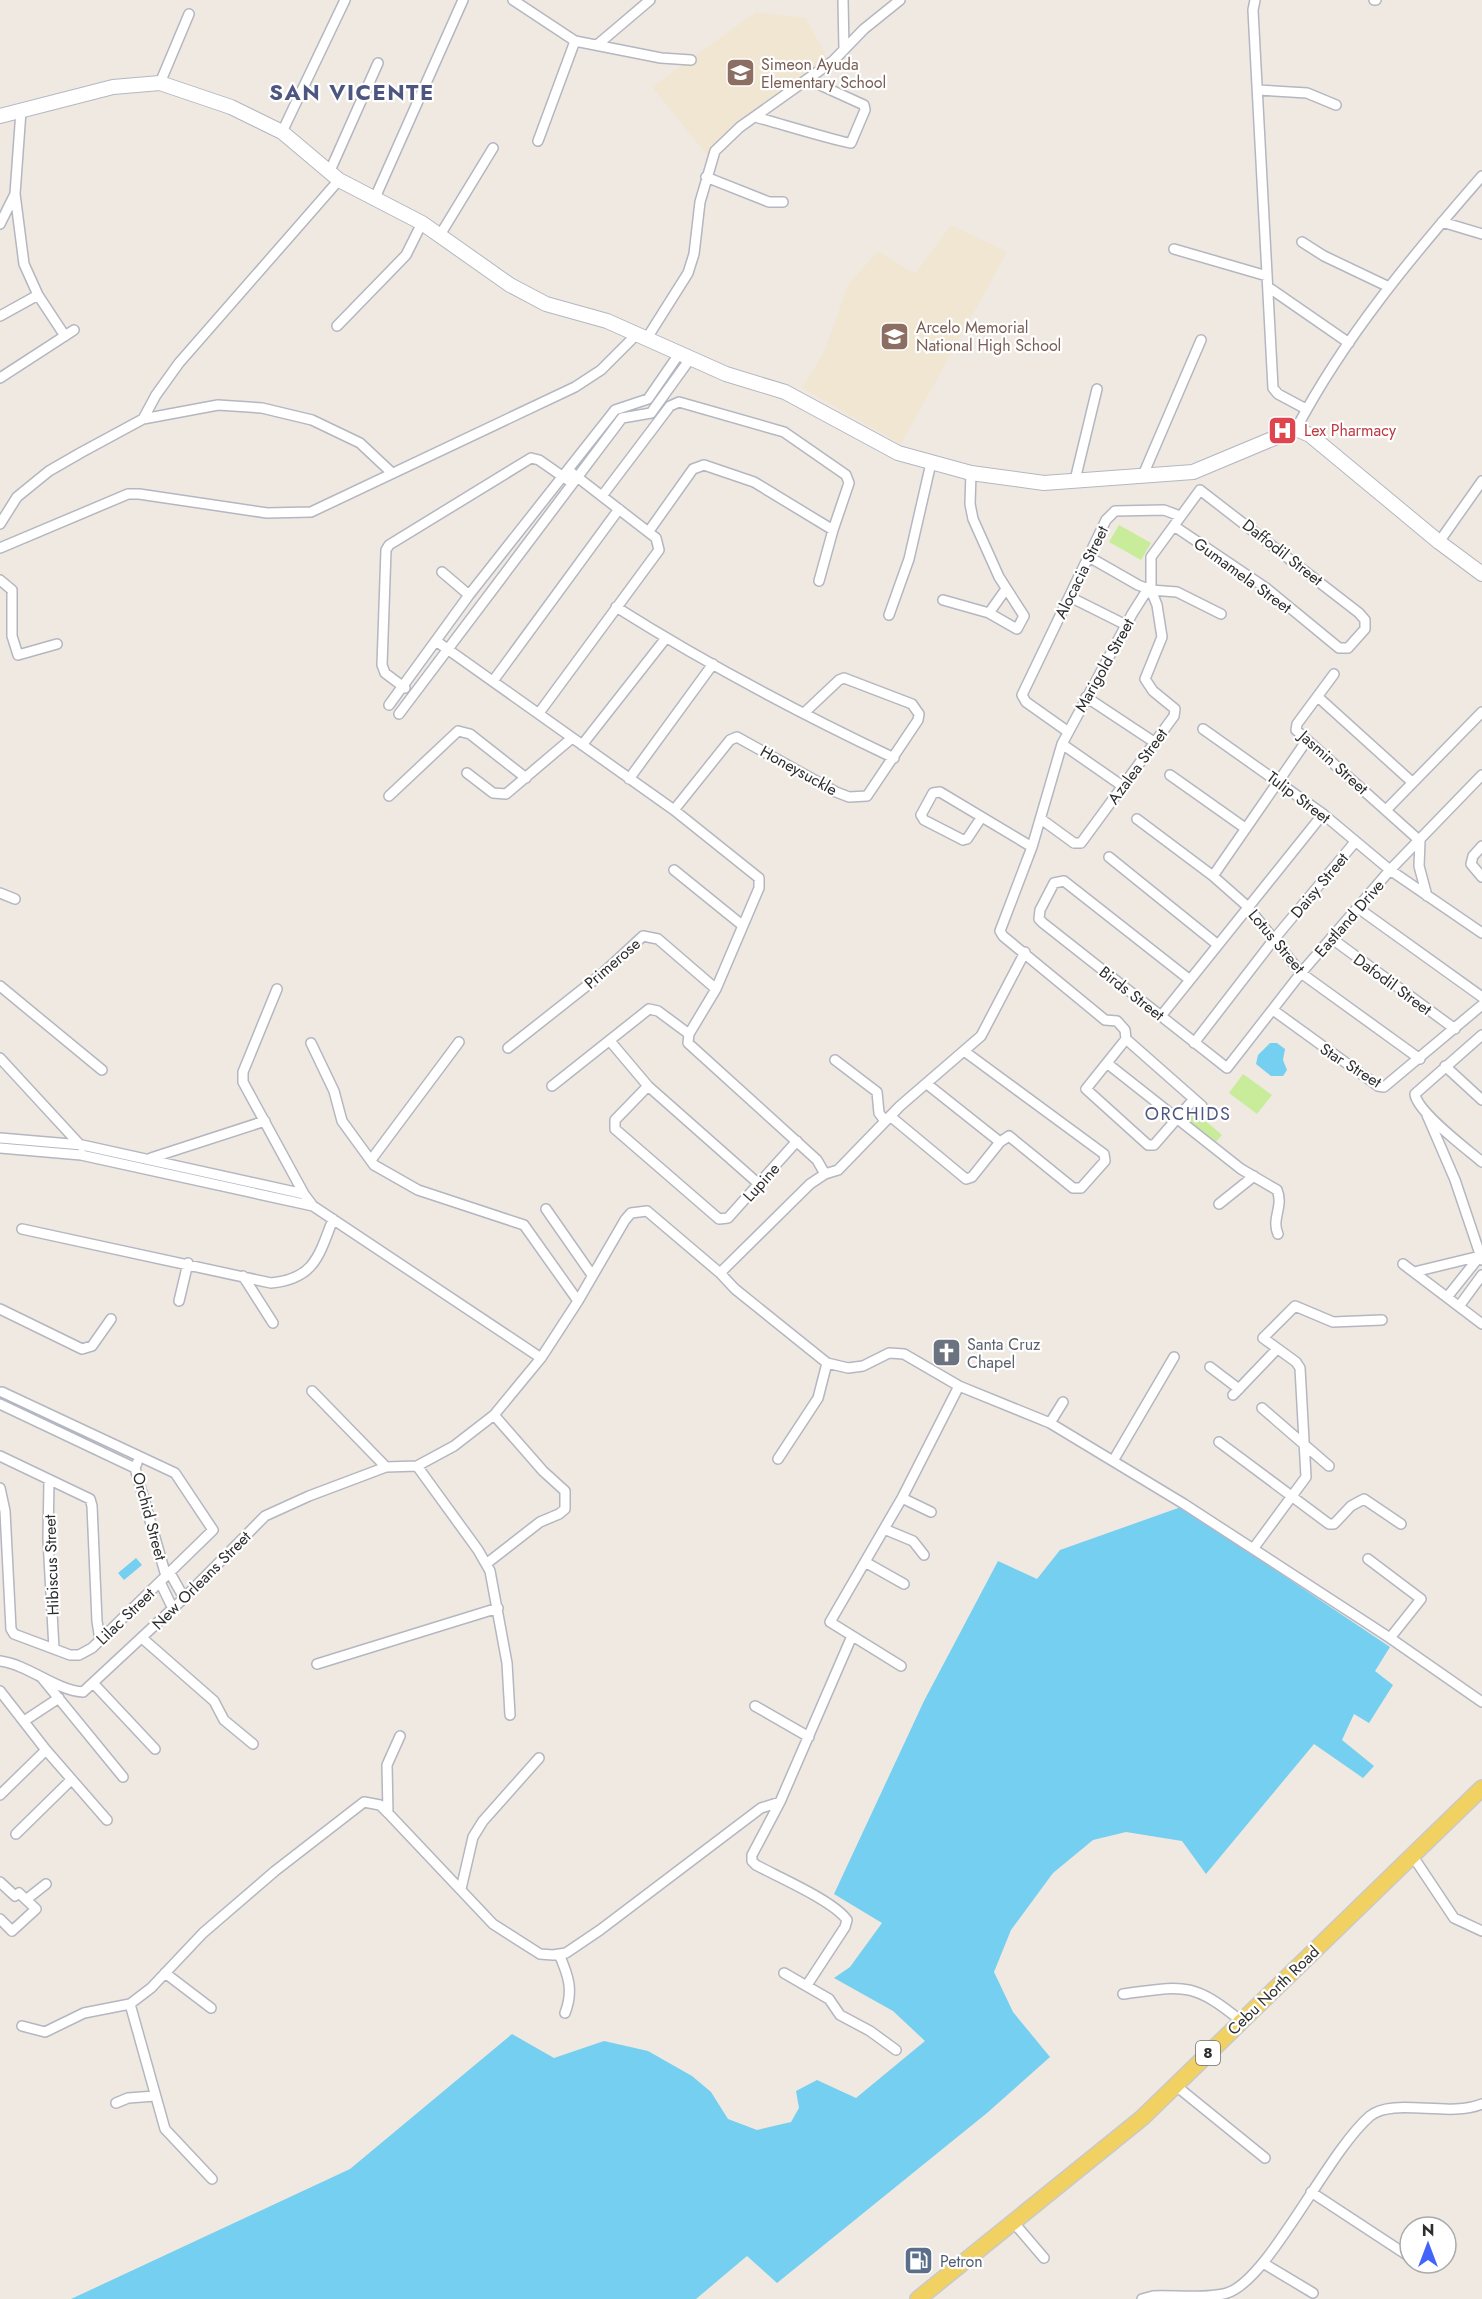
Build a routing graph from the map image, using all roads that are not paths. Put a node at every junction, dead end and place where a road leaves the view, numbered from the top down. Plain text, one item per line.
1 (345, 0) edge
2 (463, 0) edge
3 (513, 0) edge
4 (650, 0) edge
5 (843, 0) edge
6 (900, 0) edge
7 (1255, 0) edge
8 (189, 14) dead end
9 (575, 40) junction
10 (597, 45) junction
11 (844, 49) junction
12 (691, 60) dead end
13 (378, 63) dead end
14 (809, 80) junction
15 (160, 83) junction
16 (1258, 90) junction
17 (1336, 105) dead end
18 (21, 111) junction
19 (0, 116) edge
20 (755, 117) junction
21 (282, 132) junction
22 (538, 141) dead end
23 (493, 148) dead end
24 (1482, 176) edge
25 (334, 177) junction
26 (706, 177) junction
27 (15, 194) junction
28 (374, 201) junction
29 (783, 202) dead end
30 (1442, 222) junction
31 (422, 223) junction
32 (0, 224) edge
33 (440, 234) junction
34 (1482, 234) edge
35 (1302, 242) dead end
36 (1174, 249) dead end
37 (1267, 276) junction
38 (1268, 287) junction
39 (1389, 287) junction
40 (38, 295) junction
41 (0, 315) edge
42 (337, 326) dead end
43 (74, 330) dead end
44 (64, 336) junction
45 (642, 336) junction
46 (1201, 340) dead end
47 (1349, 343) junction
48 (684, 356) junction
49 (0, 378) edge
50 (1097, 389) dead end
51 (1306, 409) junction
52 (143, 419) junction
53 (1296, 429) junction
54 (931, 463) junction
55 (564, 472) junction
56 (971, 472) junction
57 (1193, 472) junction
58 (392, 473) junction
59 (1143, 475) junction
60 (575, 480) junction
61 (1075, 480) junction
62 (1482, 481) edge
63 (1200, 490) junction
64 (602, 496) junction
65 (619, 509) junction
66 (1180, 516) junction
67 (0, 524) edge
68 (1174, 526) junction
69 (833, 530) junction
70 (649, 531) junction
71 (1439, 542) junction
72 (0, 548) edge
73 (1089, 557) junction
74 (442, 572) dead end
75 (1482, 574) edge
76 (0, 580) edge
77 (819, 581) dead end
78 (1006, 589) junction
79 (1151, 590) junction
80 (469, 595) junction
81 (1070, 597) junction
82 (943, 600) dead end
83 (616, 607) junction
84 (988, 614) junction
85 (1221, 614) dead end
86 (890, 615) dead end
87 (1126, 626) junction
88 (666, 638) junction
89 (436, 641) junction
90 (57, 644) dead end
91 (1339, 648) joint
92 (448, 649) junction
93 (713, 664) junction
94 (1334, 674) dead end
95 (493, 681) junction
96 (402, 687) junction
97 (415, 695) junction
98 (1086, 697) junction
99 (1318, 697) junction
100 (389, 705) dead end
101 (1482, 712) edge
102 (538, 713) junction
103 (804, 713) junction
104 (399, 714) dead end
105 (1203, 729) dead end
106 (1068, 731) junction
107 (572, 738) junction
108 (1307, 740) junction
109 (1154, 742) junction
110 (1062, 744) junction
111 (582, 745) junction
112 (894, 758) junction
113 (467, 773) dead end
114 (1170, 775) dead end
115 (1482, 775) edge
116 (526, 778) junction
117 (628, 779) junction
118 (1279, 781) junction
119 (1412, 782) junction
120 (1121, 785) junction
121 (389, 796) dead end
122 (1387, 809) junction
123 (674, 810) junction
124 (1323, 814) junction
125 (981, 818) junction
126 (1041, 819) junction
127 (1137, 819) dead end
128 (1245, 828) junction
129 (1420, 841) junction
130 (1355, 842) junction
131 (1482, 846) edge
132 (1032, 847) junction
133 (1109, 857) dead end
134 (674, 870) dead end
135 (1390, 870) junction
136 (1213, 876) junction
137 (1482, 878) edge
138 (0, 893) edge
139 (1427, 896) junction
140 (15, 899) dead end
141 (1247, 906) junction
142 (1358, 908) junction
143 (1482, 919) edge
144 (742, 926) junction
145 (1479, 930) edge
146 (1275, 938) junction
147 (1332, 939) junction
148 (1218, 945) junction
149 (1025, 952) junction
150 (1302, 972) junction
151 (1190, 980) junction
152 (0, 986) edge
153 (277, 989) dead end
154 (716, 989) junction
155 (1482, 997) edge
156 (1482, 1005) edge
157 (1273, 1010) junction
158 (1161, 1016) junction
159 (1455, 1029) junction
160 (689, 1034) junction
161 (1481, 1037) edge
162 (1126, 1039) junction
163 (610, 1041) junction
164 (459, 1042) dead end
165 (311, 1043) dead end
166 (1194, 1043) junction
167 (507, 1048) dead end
168 (964, 1051) junction
169 (0, 1058) edge
170 (1420, 1059) junction
171 (835, 1060) dead end
172 (1108, 1064) junction
173 (1445, 1066) junction
174 (1225, 1068) joint
175 (102, 1070) dead end
176 (927, 1084) junction
177 (552, 1086) dead end
178 (648, 1086) junction
179 (1482, 1100) edge
180 (1424, 1110) junction
181 (1178, 1118) junction
182 (887, 1119) junction
183 (265, 1121) junction
184 (0, 1138) edge
185 (797, 1141) junction
186 (1000, 1142) junction
187 (82, 1145) junction
188 (0, 1148) edge
189 (81, 1155) junction
190 (371, 1160) junction
191 (1482, 1162) edge
192 (148, 1163) junction
193 (825, 1174) junction
194 (1254, 1176) junction
195 (760, 1185) junction
196 (304, 1194) junction
197 (1219, 1204) dead end
198 (313, 1206) junction
199 (546, 1209) dead end
200 (333, 1219) junction
201 (22, 1229) dead end
202 (1278, 1234) dead end
203 (1481, 1257) edge
204 (188, 1263) junction
205 (1403, 1264) dead end
206 (1414, 1272) junction
207 (720, 1273) junction
208 (592, 1275) junction
209 (1482, 1275) edge
210 (243, 1276) junction
211 (1448, 1296) junction
212 (180, 1301) dead end
213 (578, 1301) junction
214 (1460, 1305) junction
215 (0, 1309) edge
216 (111, 1319) dead end
217 (1382, 1320) dead end
218 (273, 1323) dead end
219 (1482, 1324) edge
220 (1276, 1348) junction
221 (1174, 1357) dead end
222 (541, 1358) junction
223 (827, 1364) junction
224 (1210, 1367) dead end
225 (959, 1386) junction
226 (312, 1391) dead end
227 (2, 1392) dead end
228 (1063, 1402) dead end
229 (0, 1404) edge
230 (1262, 1408) dead end
231 (494, 1414) junction
232 (1050, 1423) junction
233 (1219, 1442) dead end
234 (1305, 1446) junction
235 (0, 1456) edge
236 (141, 1457) junction
237 (778, 1460) dead end
238 (1113, 1461) junction
239 (417, 1466) junction
240 (1329, 1466) dead end
241 (386, 1467) junction
242 (135, 1468) junction
243 (49, 1480) junction
244 (0, 1488) edge
245 (1291, 1497) junction
246 (902, 1498) junction
247 (931, 1512) dead end
248 (1401, 1524) dead end
249 (884, 1529) junction
250 (1253, 1549) junction
251 (924, 1555) dead end
252 (1368, 1559) dead end
253 (865, 1562) junction
254 (486, 1564) junction
255 (165, 1577) junction
256 (904, 1584) dead end
257 (184, 1598) junction
258 (498, 1608) junction
259 (173, 1609) junction
260 (852, 1636) junction
261 (142, 1638) junction
262 (1390, 1638) junction
263 (100, 1640) junction
264 (54, 1649) junction
265 (0, 1661) edge
266 (317, 1664) dead end
267 (901, 1666) dead end
268 (38, 1674) junction
269 (94, 1684) junction
270 (0, 1691) edge
271 (59, 1698) junction
272 (1482, 1702) edge
273 (754, 1706) dead end
274 (510, 1715) dead end
275 (24, 1721) junction
276 (400, 1736) dead end
277 (809, 1737) junction
278 (253, 1744) dead end
279 (154, 1749) dead end
280 (46, 1750) junction
281 (539, 1758) dead end
282 (123, 1777) dead end
283 (71, 1780) junction
284 (1482, 1788) edge
285 (0, 1795) edge
286 (780, 1802) junction
287 (388, 1813) junction
288 (107, 1820) dead end
289 (16, 1834) dead end
290 (1412, 1855) junction
291 (0, 1882) edge
292 (46, 1884) dead end
293 (461, 1889) junction
294 (27, 1899) junction
295 (0, 1919) edge
296 (1482, 1931) edge
297 (559, 1954) junction
298 (165, 1973) junction
299 (784, 1973) dead end
300 (807, 1985) junction
301 (1123, 1994) dead end
302 (130, 2004) junction
303 (211, 2008) dead end
304 (565, 2013) dead end
305 (1241, 2021) junction
306 (22, 2026) dead end
307 (896, 2050) dead end
308 (1175, 2085) junction
309 (154, 2096) junction
310 (116, 2103) dead end
311 (1482, 2104) edge
312 (1265, 2158) dead end
313 (212, 2179) dead end
314 (1311, 2192) junction
315 (1014, 2223) junction
316 (1398, 2249) edge
317 (1044, 2258) dead end
318 (1263, 2263) junction
319 (1313, 2293) dead end
320 (1229, 2297) edge
321 (918, 2299) edge
322 (1142, 2299) edge

1 - 21 street
2 - 28 street
3 - 9 street
4 - 10 street
5 - 11 street
6 - 11 street
7 - 16 street
8 - 15 street
9 - 10 street
9 - 22 street
10 - 12 street
11 - 14 street
13 - 25 street
14 - 20 street
14 - 20 street
15 - 18 street
15 - 21 street
16 - 17 street
16 - 37 street
18 - 19 street
18 - 27 street
20 - 26 street
21 - 25 street
23 - 33 street
24 - 30 street
25 - 28 street
25 - 52 street
26 - 29 street
26 - 45 street
27 - 32 street
27 - 40 street
28 - 31 street
30 - 34 street
30 - 39 street
31 - 33 street
31 - 42 street
33 - 45 street
35 - 39 street
36 - 37 street
37 - 38 street
38 - 47 street
38 - 51 street
39 - 47 street
40 - 41 street
40 - 44 street
43 - 44 street
44 - 49 street
45 - 48 street
45 - 58 street
46 - 59 street
47 - 51 street
48 - 54 street
48 - 55 street
48 - 60 street
50 - 61 street
51 - 53 street
52 - 58 street
52 - 67 street
53 - 57 street
53 - 71 street
54 - 56 street
54 - 86 street
55 - 60 street
55 - 80 street
55 - 96 street
56 - 61 street
56 - 78 street
57 - 59 street
57 - 63 street
58 - 72 street
59 - 61 street
60 - 64 street
60 - 92 street
62 - 71 street
63 - 66 street
63 - 91 street, Daffodil Street
64 - 65 street
64 - 69 street
65 - 70 street
65 - 95 street
66 - 68 street
66 - 73 street, Alocacia Street
68 - 79 street
68 - 91 street, Gumamela Street
69 - 70 street
69 - 77 street
70 - 83 street
71 - 75 street
73 - 79 street
73 - 81 street, Alocacia Street
74 - 80 street
76 - 90 street
78 - 84 street
78 - 84 street
79 - 85 street
79 - 87 street, Marigold Street
79 - 109 street, Azalea Street
80 - 89 street
81 - 87 street
81 - 106 street, Alocacia Street
82 - 84 street
83 - 88 street
83 - 102 street
87 - 98 street, Marigold Street
88 - 93 street
88 - 111 street
89 - 92 street
89 - 96 street
92 - 95 street
92 - 97 street
93 - 103 street
93 - 117 street
94 - 99 street, Jasmin Street
95 - 102 street
96 - 97 street
96 - 100 street
97 - 104 street
98 - 106 street, Marigold Street
98 - 109 street
99 - 108 street, Jasmin Street
99 - 119 street
101 - 119 street
102 - 107 street
103 - 112 street
103 - 112 street, Honeysuckle
105 - 118 street, Tulip Street
106 - 110 street, Marigold Street
107 - 111 street
107 - 116 street
108 - 118 street
108 - 122 street, Jasmin Street
109 - 120 street, Azalea Street
110 - 120 street
110 - 126 street, Marigold Street
111 - 117 street
112 - 123 street, Honeysuckle
113 - 116 street
114 - 128 street
115 - 129 street, Eastland Drive
116 - 121 street
117 - 123 street
118 - 124 street, Tulip Street
118 - 128 street
119 - 122 street
120 - 126 street, Azalea Street
122 - 129 street, Jasmin Street
123 - 144 street
124 - 130 street, Tulip Street
124 - 141 street
125 - 125 street
125 - 132 street
126 - 132 street, Marigold Street
127 - 136 street, Lotus Street
128 - 136 street
129 - 135 street, Eastland Drive
129 - 139 street
130 - 135 street, Tulip Street
130 - 146 street, Daisy Street
131 - 137 street
132 - 149 street, Marigold Street
133 - 148 street
134 - 144 street
135 - 139 street, Tulip Street
135 - 142 street, Eastland Drive
136 - 141 street, Lotus Street
138 - 140 street
139 - 145 street, Tulip Street
141 - 146 street, Lotus Street
141 - 148 street
142 - 147 street, Eastland Drive
142 - 155 street
143 - 145 street
144 - 154 street
146 - 150 street, Lotus Street
146 - 166 street, Daisy Street
147 - 150 street, Eastland Drive
147 - 159 street, Dafodil Street
148 - 151 street
149 - 162 street
149 - 168 street
150 - 157 street, Eastland Drive
150 - 170 street, Lotus Street
151 - 158 street
151 - 158 street, Birds Street
152 - 175 street
153 - 183 street
154 - 160 street
154 - 167 street, Primerose
156 - 159 street, Star Street
157 - 170 street, Star Street
157 - 174 street, Eastland Drive
158 - 166 street, Birds Street
159 - 170 street, Star Street
160 - 163 street
160 - 185 street
161 - 173 street
162 - 172 street
162 - 181 street
163 - 177 street
163 - 178 street
164 - 190 street
165 - 190 street
166 - 174 street, Birds Street
168 - 176 street
168 - 186 street
169 - 187 street
171 - 182 street
172 - 181 street
172 - 181 street
173 - 179 street
173 - 180 street
176 - 182 street
176 - 186 street
178 - 195 street
178 - 195 street, Lupine
180 - 191 street
180 - 203 street
181 - 194 street
182 - 186 street
182 - 193 street
183 - 192 street
183 - 196 street
184 - 187 street
185 - 193 street
185 - 195 street, Lupine
187 - 189 street
187 - 192 street
188 - 189 street
189 - 192 street
190 - 213 street
192 - 196 street
192 - 198 street
193 - 207 street
194 - 197 street
194 - 202 street
196 - 198 street
198 - 200 street
199 - 208 street
200 - 210 street
200 - 222 street
201 - 204 street
203 - 206 street
203 - 211 street
204 - 210 street
204 - 212 street
205 - 206 street
206 - 211 street
207 - 208 street
207 - 223 street
208 - 213 street
209 - 214 street
210 - 218 street
211 - 214 street
213 - 222 street
214 - 219 street
215 - 216 street
217 - 220 street
220 - 224 street
220 - 234 street
221 - 238 street
222 - 231 street
223 - 225 street
223 - 237 street
225 - 232 street
225 - 246 street
226 - 241 street
227 - 236 street
228 - 232 street
229 - 242 street
230 - 234 street
231 - 239 street
231 - 254 street
232 - 238 street
233 - 245 street
234 - 240 street
234 - 245 street
235 - 243 street
236 - 242 street, Orchid Street
236 - 255 street, Lilac Street
238 - 250 street
239 - 241 street, New Orleans Street
239 - 254 street
241 - 257 street, New Orleans Street
242 - 255 street, Orchid Street
243 - 263 street
243 - 264 street, Hibiscus Street
244 - 264 street, Lilac Street
245 - 248 street
245 - 250 street
246 - 247 street
246 - 249 street
249 - 251 street
249 - 253 street
250 - 262 street
252 - 262 street
253 - 256 street
253 - 260 street
254 - 258 street
255 - 257 street
255 - 259 street
255 - 263 street, Lilac Street
257 - 259 street, New Orleans Street
258 - 266 street
258 - 274 street
259 - 261 street, New Orleans Street
260 - 267 street
260 - 277 street
261 - 269 street, New Orleans Street
261 - 278 street
262 - 272 street
263 - 264 street, Lilac Street
265 - 268 street
268 - 269 street
268 - 271 street
269 - 279 street
270 - 275 street
271 - 275 street
271 - 282 street
273 - 277 street
275 - 280 street
276 - 287 street
277 - 286 street
280 - 283 street
280 - 285 street
281 - 293 street
283 - 288 street
283 - 289 street
284 - 290 main road, Cebu North Road / 8
286 - 297 street
286 - 300 street
287 - 293 street
287 - 298 street
290 - 296 street
290 - 305 main road, Cebu North Road / 8
291 - 294 street
292 - 294 street
293 - 297 street
294 - 295 street
297 - 304 street
298 - 302 street
298 - 303 street
299 - 300 street
300 - 307 street
301 - 305 street
302 - 306 street
302 - 309 street
305 - 308 main road, Cebu North Road / 8
308 - 312 street
308 - 315 main road, Cebu North Road / 8
309 - 310 street
309 - 313 street
311 - 314 street
314 - 316 street
314 - 318 street
315 - 317 street
315 - 321 main road, Cebu North Road / 8
318 - 319 street
318 - 320 street
320 - 322 street

